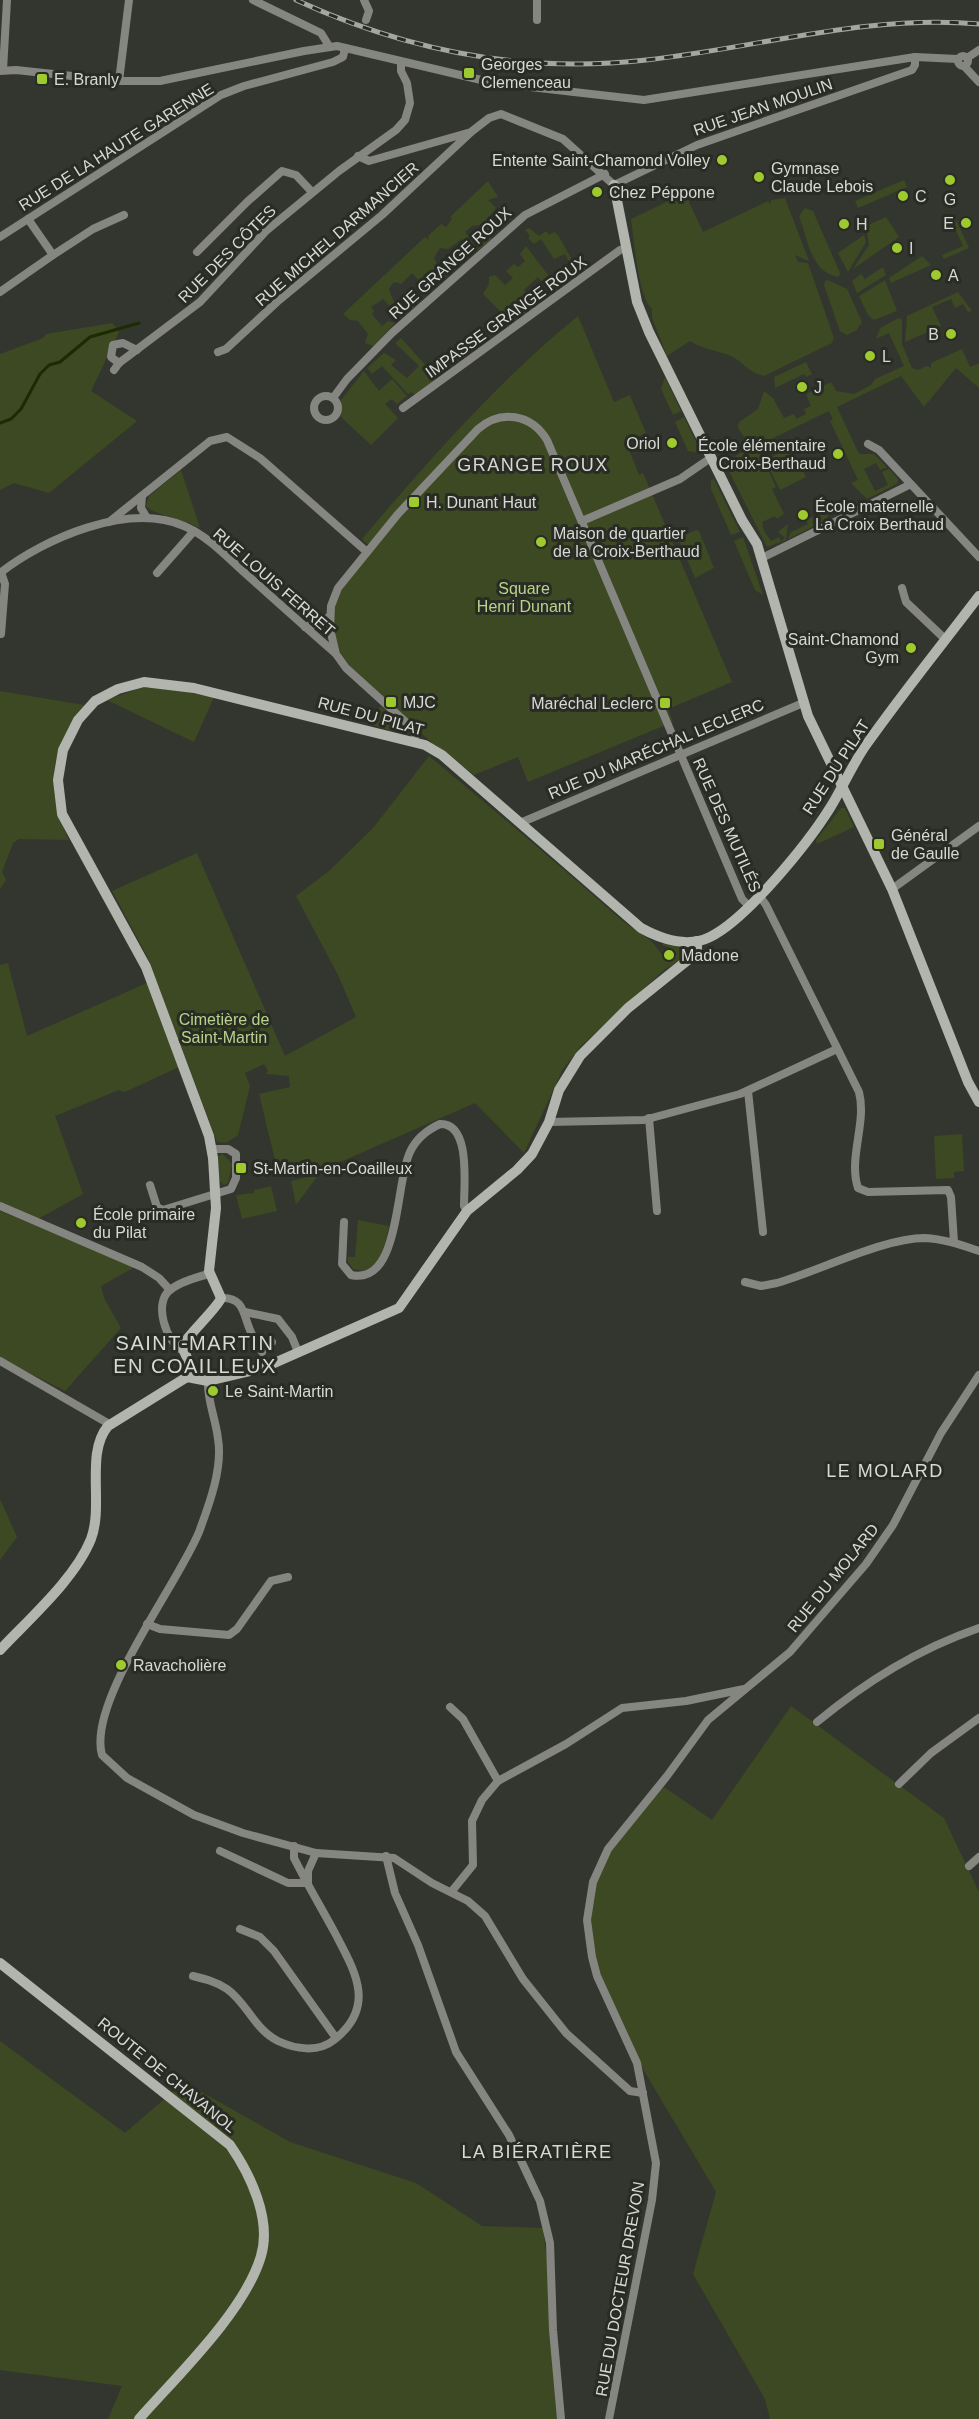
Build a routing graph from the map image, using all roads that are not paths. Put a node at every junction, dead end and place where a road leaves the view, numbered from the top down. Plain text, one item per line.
1 (7, 0) edge
2 (129, 0) edge
3 (253, 0) edge
4 (364, 0) edge
5 (537, 0) edge
6 (366, 20) dead end
7 (537, 20) dead end
8 (329, 46) junction
9 (345, 48) junction
10 (979, 51) edge
11 (915, 57) junction
12 (963, 61) junction
13 (401, 62) junction
14 (1, 71) edge
15 (118, 81) junction
16 (979, 82) edge
17 (471, 132) junction
18 (358, 156) junction
19 (605, 174) junction
20 (614, 184) junction
21 (312, 192) junction
22 (124, 215) dead end
23 (28, 219) junction
24 (0, 237) edge
25 (626, 248) junction
26 (197, 252) dead end
27 (53, 255) junction
28 (0, 292) edge
29 (137, 350) junction
30 (218, 352) dead end
31 (333, 398) dead end
32 (403, 408) dead end
33 (868, 444) dead end
34 (712, 457) junction
35 (909, 485) junction
36 (142, 496) junction
37 (147, 518) junction
38 (582, 521) junction
39 (108, 523) junction
40 (194, 531) junction
41 (367, 552) junction
42 (979, 557) edge
43 (762, 558) junction
44 (1, 573) edge
45 (157, 573) dead end
46 (902, 588) dead end
47 (979, 596) edge
48 (329, 617) junction
49 (305, 627) junction
50 (1, 634) edge
51 (945, 639) junction
52 (336, 654) junction
53 (803, 703) junction
54 (416, 741) junction
55 (681, 753) junction
56 (843, 784) junction
57 (520, 823) junction
58 (979, 826) edge
59 (892, 889) junction
60 (759, 895) junction
61 (749, 906) junction
62 (697, 942) junction
63 (837, 1049) junction
64 (748, 1091) junction
65 (979, 1102) edge
66 (650, 1118) junction
67 (549, 1122) junction
68 (212, 1149) junction
69 (150, 1185) dead end
70 (216, 1194) junction
71 (0, 1206) edge
72 (468, 1211) junction
73 (657, 1211) dead end
74 (344, 1222) dead end
75 (763, 1232) dead end
76 (954, 1242) junction
77 (979, 1251) edge
78 (209, 1274) junction
79 (745, 1282) dead end
80 (170, 1290) junction
81 (221, 1298) junction
82 (245, 1312) junction
83 (272, 1342) dead end
84 (183, 1351) junction
85 (298, 1352) junction
86 (0, 1361) edge
87 (979, 1375) edge
88 (187, 1377) junction
89 (208, 1381) junction
90 (111, 1425) junction
91 (288, 1577) dead end
92 (147, 1624) junction
93 (979, 1628) edge
94 (0, 1650) edge
95 (744, 1689) junction
96 (450, 1707) dead end
97 (979, 1718) edge
98 (817, 1722) dead end
99 (498, 1782) junction
100 (899, 1784) dead end
101 (294, 1846) junction
102 (220, 1851) dead end
103 (316, 1853) junction
104 (386, 1856) junction
105 (979, 1857) edge
106 (969, 1866) dead end
107 (308, 1883) junction
108 (452, 1891) junction
109 (240, 1929) dead end
110 (0, 1963) edge
111 (193, 1976) dead end
112 (336, 2038) junction
113 (643, 2093) junction
114 (139, 2419) edge
115 (561, 2419) edge
116 (609, 2419) edge

1 - 14 street
2 - 15 street
3 - 8 street
4 - 6 street
5 - 7 street
8 - 9 street
8 - 15 street
9 - 13 street
9 - 23 street, RUE DE LA HAUTE GARENNE
10 - 12 street
11 - 12 street
11 - 13 street
11 - 20 street, RUE JEAN MOULIN
12 - 16 street
13 - 18 street, RUE DES CÔTES
14 - 15 street
17 - 18 street
17 - 19 street
17 - 30 street, RUE MICHEL DARMANCIER
18 - 21 street, RUE DES CÔTES
19 - 20 street
19 - 31 street, RUE GRANGE ROUX
20 - 25 street
21 - 26 street
21 - 29 street, RUE DES CÔTES
22 - 27 street
23 - 24 street, RUE DE LA HAUTE GARENNE
23 - 27 street
25 - 32 street, IMPASSE GRANGE ROUX
25 - 34 street
27 - 28 street
29 - 29 street, RUE DES CÔTES
33 - 35 street
34 - 38 street
34 - 43 street
35 - 42 street
35 - 43 street
36 - 37 street
36 - 39 street
36 - 41 street
37 - 39 street, RUE LOUIS FERRET
37 - 40 street, RUE LOUIS FERRET
38 - 41 street, RUE DES MUTILÉS
38 - 55 street, RUE DES MUTILÉS
39 - 44 street, RUE LOUIS FERRET
40 - 45 street, RUE LOUIS FERRET
40 - 49 street, RUE LOUIS FERRET
41 - 48 street, RUE DES MUTILÉS
43 - 53 street
44 - 50 street, RUE LOUIS FERRET
46 - 51 street
47 - 51 street, RUE DU PILAT
48 - 49 street
48 - 52 street
49 - 52 street, RUE LOUIS FERRET
51 - 56 street, RUE DU PILAT
52 - 54 street, RUE LOUIS FERRET
53 - 55 street, RUE DU MARÉCHAL LECLERC
53 - 56 street
54 - 57 street, RUE DU PILAT
54 - 68 street, RUE DU PILAT
55 - 57 street, RUE DU MARÉCHAL LECLERC
55 - 61 street, RUE DES MUTILÉS
56 - 59 street
56 - 60 street, RUE DU PILAT
57 - 62 street, RUE DU PILAT
58 - 59 street
59 - 65 street
60 - 61 street, RUE DU PILAT
60 - 63 street
61 - 62 street, RUE DU PILAT
62 - 67 street
63 - 64 street
63 - 76 street
64 - 66 street
64 - 75 street
66 - 67 street
66 - 73 street
67 - 72 street
68 - 70 street, RUE DU PILAT
68 - 70 street
69 - 70 street
70 - 78 street, RUE DU PILAT
71 - 80 street
72 - 74 street
72 - 85 street
76 - 77 street
76 - 79 street
78 - 80 street
78 - 81 street
80 - 84 street
81 - 82 street
81 - 84 street
82 - 83 street
82 - 85 street
84 - 88 street
85 - 89 street
86 - 90 street
87 - 95 street, RUE DU MOLARD
88 - 89 street
88 - 90 street
89 - 92 street
90 - 94 street
91 - 92 street
92 - 101 street
93 - 98 street
95 - 99 street
95 - 113 street, RUE DU DOCTEUR DREVON
96 - 99 street
97 - 100 street
99 - 108 street
101 - 103 street
101 - 107 street
102 - 107 street
103 - 104 street
103 - 107 street
104 - 108 street
104 - 115 street
105 - 106 street
107 - 112 street
108 - 113 street
109 - 112 street
110 - 114 street, ROUTE DE CHAVANOL
111 - 112 street
113 - 116 street, RUE DU DOCTEUR DREVON

